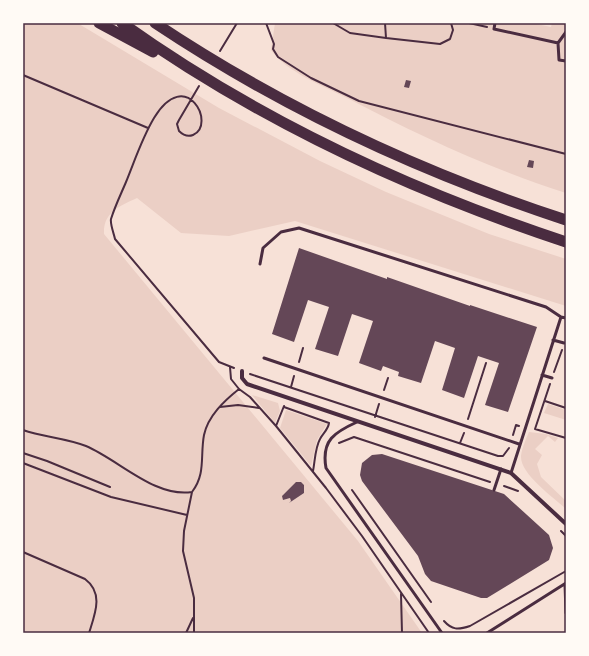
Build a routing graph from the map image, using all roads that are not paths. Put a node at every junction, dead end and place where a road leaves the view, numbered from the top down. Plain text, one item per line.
1 (99, 23) edge
2 (122, 23) edge
3 (155, 23) edge
4 (495, 23) edge
5 (566, 32) edge
6 (558, 42) junction
7 (566, 61) edge
8 (220, 88) junction
9 (566, 220) edge
10 (566, 242) edge
11 (260, 264) dead end
12 (561, 317) junction
13 (566, 318) edge
14 (553, 340) junction
15 (564, 343) dead end
16 (264, 358) dead end
17 (242, 371) dead end
18 (542, 375) junction
19 (552, 378) dead end
20 (357, 422) junction
21 (519, 444) junction
22 (501, 469) junction
23 (511, 473) junction
24 (494, 490) dead end
25 (566, 524) edge
26 (566, 583) edge
27 (566, 613) edge
28 (442, 633) edge
29 (488, 633) edge

1 - 8 highway
2 - 8 highway
3 - 9 highway
4 - 6 lane
5 - 6 lane
6 - 7 lane
8 - 10 highway
11 - 12 lane
12 - 13 lane
12 - 14 lane
14 - 15 lane
14 - 18 lane
16 - 21 lane
17 - 20 street
18 - 19 lane
18 - 21 lane
20 - 22 street
20 - 28 lane
21 - 23 lane
22 - 23 street
22 - 24 lane
23 - 25 street
26 - 27 lane
26 - 29 lane

